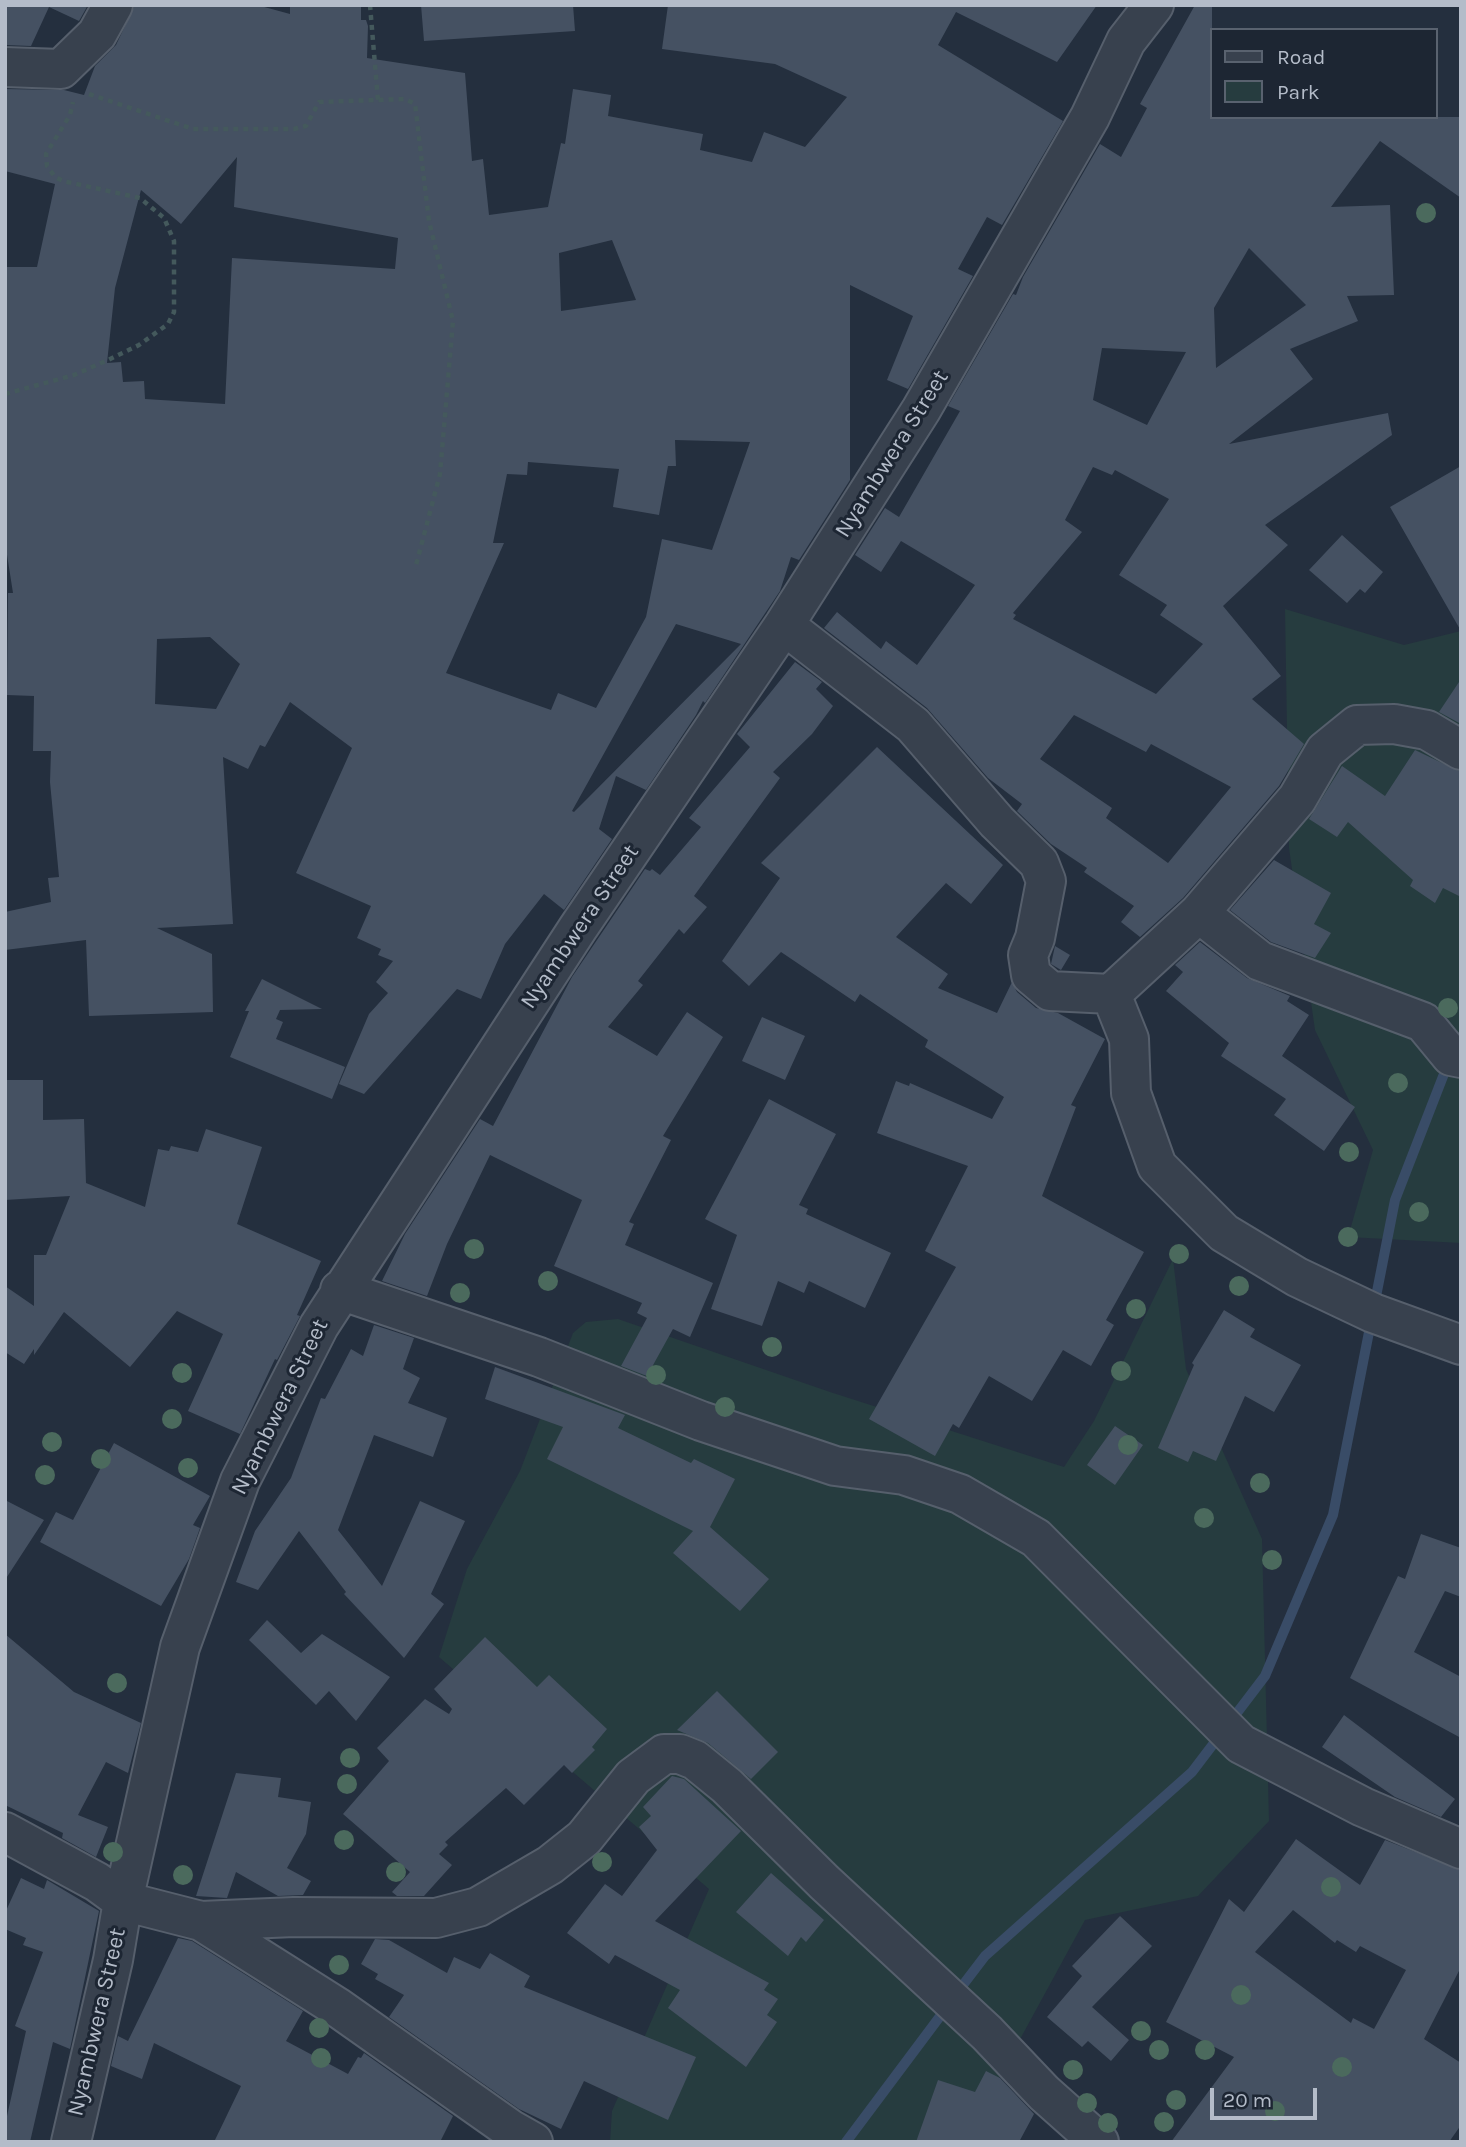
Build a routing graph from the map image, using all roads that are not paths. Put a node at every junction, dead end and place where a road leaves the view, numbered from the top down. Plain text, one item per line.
1 (113, 5) edge
2 (1154, 5) edge
3 (5, 67) edge
4 (784, 625) junction
5 (1461, 750) edge
6 (1199, 913) junction
7 (1111, 993) junction
8 (1461, 1058) edge
9 (340, 1290) junction
10 (1461, 1345) edge
11 (5, 1832) edge
12 (1461, 1849) edge
13 (122, 1901) junction
14 (201, 1921) junction
15 (71, 2142) edge
16 (533, 2142) edge
17 (1099, 2142) edge

1 - 3 street
2 - 4 street, Nyambwera Street
4 - 7 street
4 - 9 street, Nyambwera Street
5 - 6 street
6 - 7 street
6 - 8 street
7 - 10 street
9 - 12 street
9 - 13 street, Nyambwera Street
11 - 13 street, Nyambwera Street
13 - 14 street
13 - 15 street, Nyambwera Street
14 - 16 street
14 - 17 street

